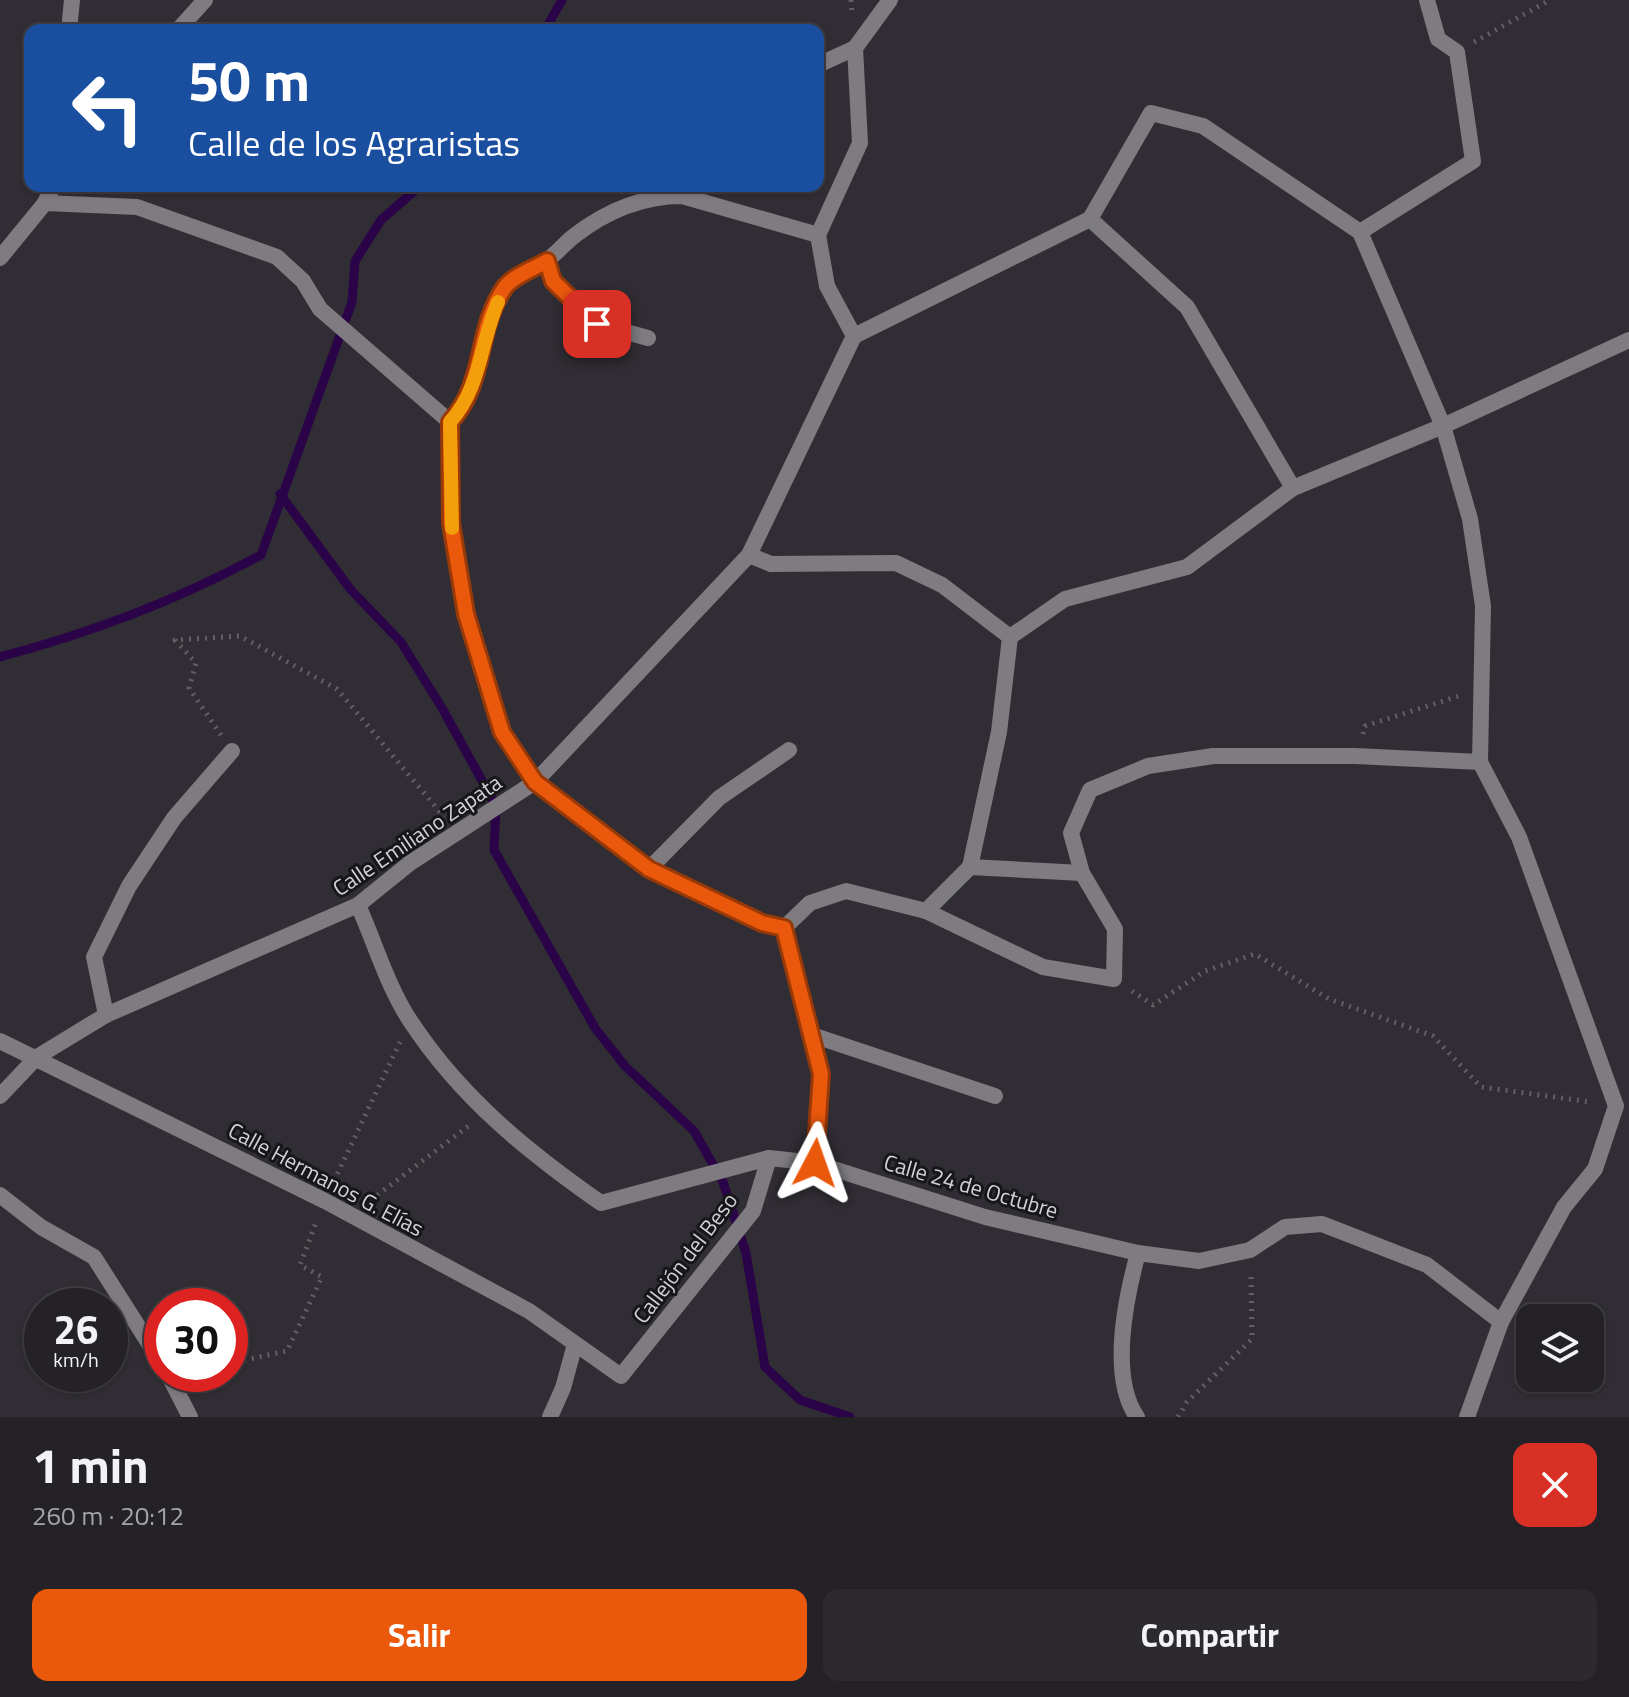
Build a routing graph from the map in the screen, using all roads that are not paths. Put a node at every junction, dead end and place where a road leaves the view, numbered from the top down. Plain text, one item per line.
1 (72, 0) edge
2 (205, 0) edge
3 (890, 0) edge
4 (1427, 0) edge
5 (70, 24) edge
6 (183, 24) edge
7 (855, 48) junction
8 (824, 62) edge
9 (50, 192) edge
10 (661, 192) edge
11 (668, 192) edge
12 (45, 203) junction
13 (1090, 219) junction
14 (1360, 232) junction
15 (818, 235) junction
16 (0, 258) edge
17 (547, 261) junction
18 (854, 336) junction
19 (648, 338) dead end
20 (1629, 340) edge
21 (450, 422) junction
22 (1443, 426) junction
23 (1293, 488) junction
24 (749, 555) junction
25 (1010, 637) junction
26 (789, 750) dead end
27 (232, 751) road end
28 (1480, 762) junction
29 (535, 782) junction
30 (970, 867) junction
31 (649, 869) junction
32 (1082, 873) junction
33 (358, 905) junction
34 (926, 911) junction
35 (784, 928) junction
36 (106, 1015) junction
37 (809, 1034) junction
38 (0, 1041) edge
39 (37, 1057) junction
40 (0, 1096) edge
41 (995, 1096) dead end
42 (769, 1158) junction
43 (815, 1163) junction
44 (0, 1195) edge
45 (1138, 1253) junction
46 (1501, 1322) junction
47 (144, 1336) edge
48 (575, 1344) junction
49 (621, 1376) joint
50 (177, 1392) edge
51 (190, 1417) edge
52 (550, 1417) edge
53 (1137, 1417) edge
54 (1467, 1417) edge

1 - 5 street
2 - 6 street
3 - 7 street
4 - 14 street
7 - 8 street
7 - 15 street
9 - 12 street
10 - 17 street
11 - 15 street
12 - 16 street
12 - 21 street
13 - 14 street
13 - 18 street
13 - 23 street
14 - 22 street
15 - 18 street
17 - 19 street
17 - 21 street
18 - 24 street, Calle Emiliano Zapata
20 - 22 street
21 - 29 street
22 - 23 street
22 - 28 street
23 - 25 street
24 - 25 street
24 - 29 street, Calle Emiliano Zapata
25 - 30 street
26 - 31 street
27 - 36 street
28 - 32 street
28 - 46 street
29 - 31 street
29 - 33 street, Calle Emiliano Zapata
30 - 32 street
30 - 34 street
31 - 35 street
32 - 34 street
33 - 36 street, Calle Emiliano Zapata
33 - 42 street, Calle 24 de Octubre
34 - 35 street
35 - 37 street
36 - 39 street, Calle Emiliano Zapata
37 - 41 street
37 - 43 street
38 - 39 street, Calle Hermanos G. Elías
39 - 40 street, Calle Emiliano Zapata
39 - 48 street, Calle Hermanos G. Elías
42 - 43 street, Calle 24 de Octubre
42 - 49 street, Callejón del Beso
43 - 45 street, Calle 24 de Octubre
44 - 47 street
45 - 46 street, Calle 24 de Octubre
45 - 53 street
46 - 54 street
48 - 49 street, Calle Hermanos G. Elías
48 - 52 street
50 - 51 street

